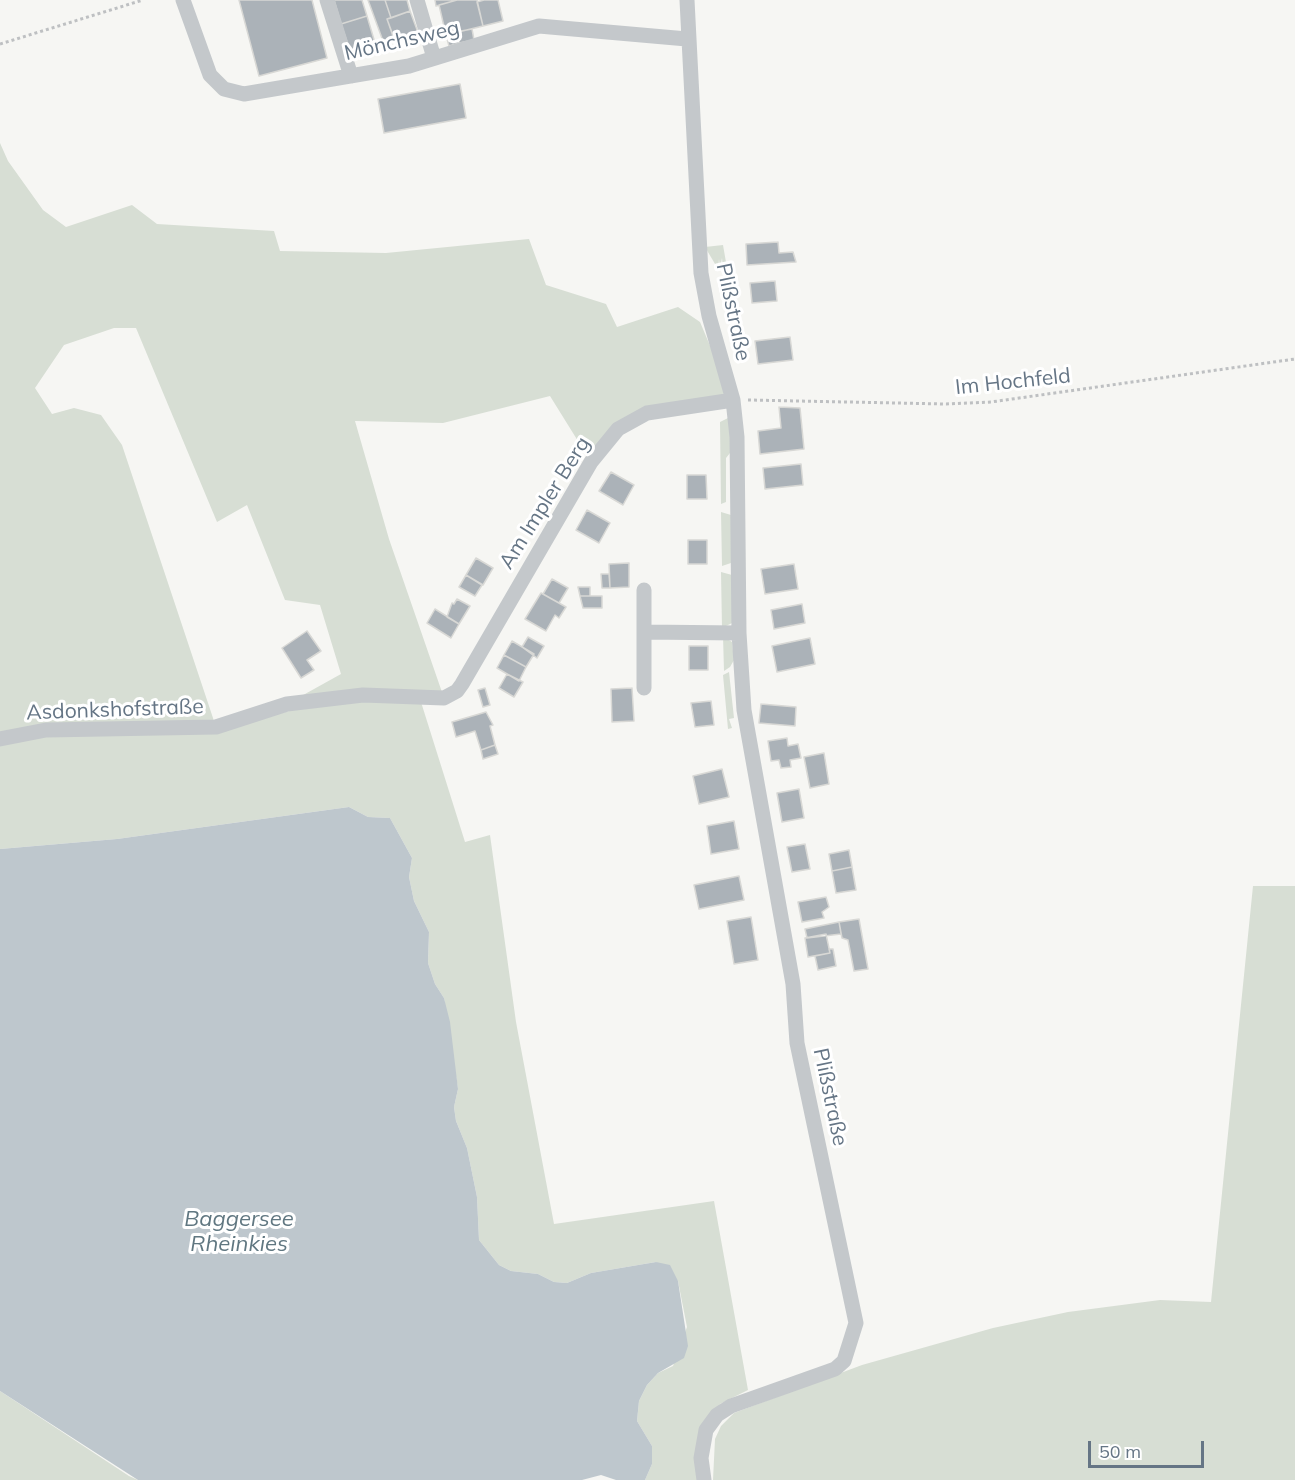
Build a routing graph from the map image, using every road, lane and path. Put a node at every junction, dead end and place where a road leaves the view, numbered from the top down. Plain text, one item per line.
1 (143, 0) edge
2 (183, 0) edge
3 (327, 0) edge
4 (417, 0) edge
5 (687, 0) edge
6 (687, 39) junction
7 (0, 44) edge
8 (434, 58) junction
9 (351, 76) junction
10 (1295, 359) edge
11 (733, 400) junction
12 (644, 590) dead end
13 (644, 632) junction
14 (739, 633) junction
15 (644, 688) dead end
16 (444, 698) joint
17 (0, 739) edge
18 (704, 1480) edge

1 - 7 path
2 - 9 street, Mönchsweg
3 - 9 street
4 - 8 street
5 - 6 street, Plißstraße
6 - 8 street, Mönchsweg
6 - 11 street, Plißstraße
8 - 9 street, Mönchsweg
10 - 11 path, Im Hochfeld
11 - 14 street, Plißstraße
11 - 16 street, Am Impler Berg
12 - 13 street
13 - 14 street
13 - 15 street
14 - 18 street, Plißstraße
16 - 17 street, Asdonkshofstraße

